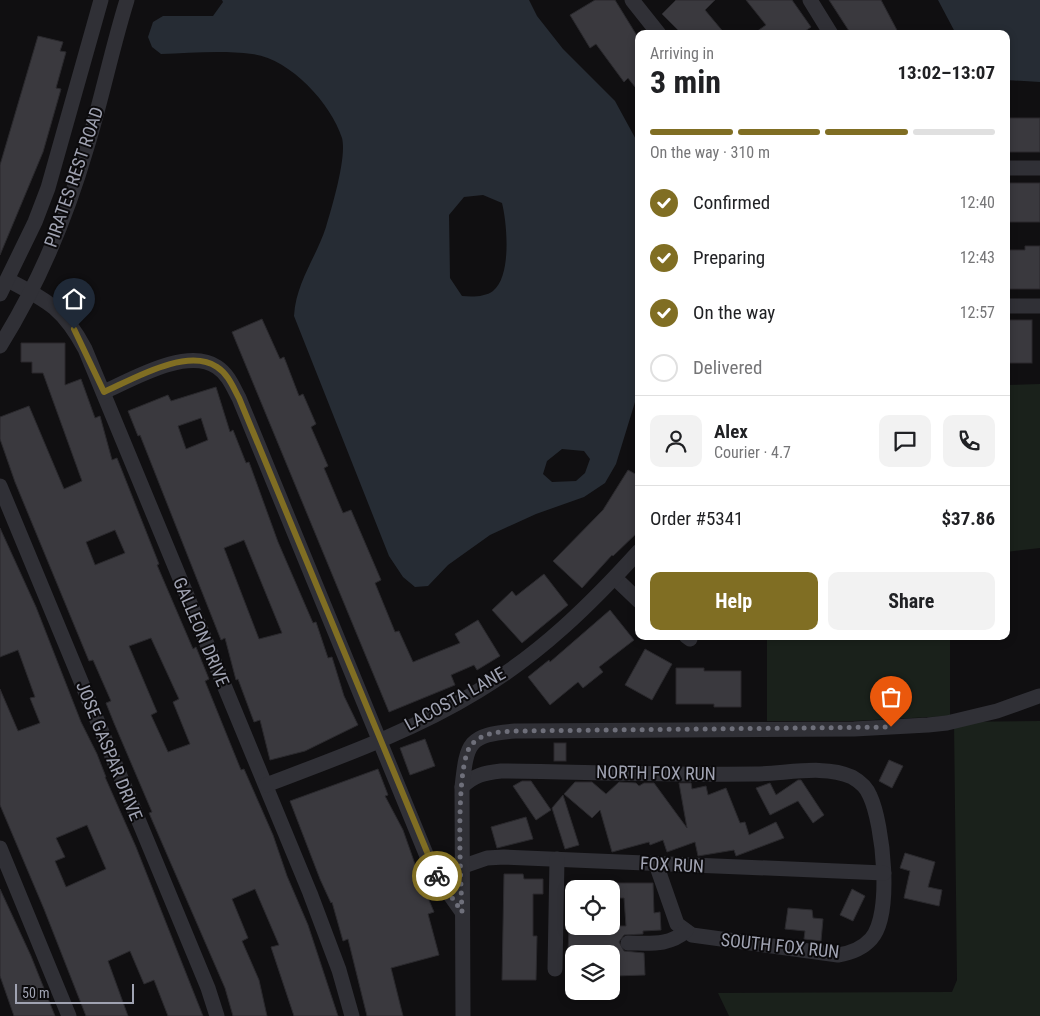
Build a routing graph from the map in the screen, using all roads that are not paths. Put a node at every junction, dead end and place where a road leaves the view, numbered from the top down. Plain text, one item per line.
1 (632, 0) edge
2 (810, 0) edge
3 (100, 2) edge
4 (126, 5) edge
5 (656, 30) edge
6 (829, 30) edge
7 (1010, 168) edge
8 (1040, 168) edge
9 (8, 280) junction
10 (29, 291) junction
11 (0, 294) edge
12 (1010, 306) edge
13 (1040, 306) edge
14 (0, 346) edge
15 (104, 392) junction
16 (0, 486) edge
17 (635, 556) edge
18 (615, 578) junction
19 (635, 597) edge
20 (1040, 696) edge
21 (380, 739) junction
22 (266, 785) junction
23 (462, 787) junction
24 (0, 848) edge
25 (557, 859) junction
26 (656, 864) junction
27 (461, 867) junction
28 (884, 873) junction
29 (462, 912) junction
30 (686, 930) junction
31 (628, 943) dead end
32 (555, 969) dead end
33 (69, 1016) edge
34 (217, 1016) edge
35 (352, 1016) edge
36 (463, 1016) edge

1 - 5 street
2 - 6 street
3 - 4 street
3 - 9 street, PIRATES REST ROAD
4 - 10 street, PIRATES REST ROAD
7 - 8 street
9 - 10 street, GALLEON DRIVE
9 - 11 street, PIRATES REST ROAD
10 - 14 street, PIRATES REST ROAD
10 - 15 street, GALLEON DRIVE
12 - 13 street
15 - 21 street
15 - 22 street, GALLEON DRIVE
16 - 34 street, JOSE GASPAR DRIVE
17 - 18 street, LACOSTA LANE
18 - 19 street
18 - 21 street, LACOSTA LANE
20 - 23 street
21 - 22 street, LACOSTA LANE
21 - 29 street
22 - 35 street, GALLEON DRIVE
23 - 27 street
23 - 28 street, NORTH FOX RUN
24 - 33 street
25 - 26 street, FOX RUN
25 - 27 street, FOX RUN
25 - 32 street
26 - 28 street, FOX RUN
26 - 30 street
27 - 29 street
28 - 30 street, SOUTH FOX RUN
29 - 36 street
30 - 31 street

